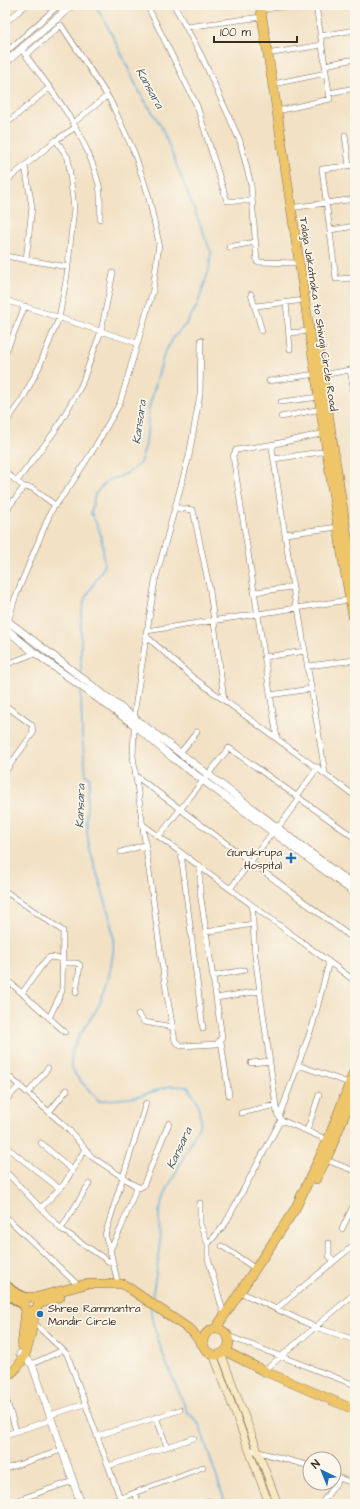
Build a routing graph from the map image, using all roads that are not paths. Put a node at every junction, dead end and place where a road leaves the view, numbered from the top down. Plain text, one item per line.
1 (26, 5) edge
2 (56, 5) edge
3 (72, 5) edge
4 (147, 5) edge
5 (174, 5) edge
6 (294, 5) edge
7 (316, 5) edge
8 (322, 5) edge
9 (263, 9) edge
10 (5, 23) edge
11 (186, 27) junction
12 (355, 30) edge
13 (320, 36) junction
14 (322, 45) junction
15 (24, 52) junction
16 (5, 53) edge
17 (273, 53) junction
18 (355, 59) edge
19 (6, 60) edge
20 (325, 65) junction
21 (326, 73) junction
22 (278, 82) junction
23 (50, 87) junction
24 (355, 88) edge
25 (329, 93) junction
26 (107, 96) junction
27 (282, 110) junction
28 (5, 125) edge
29 (74, 125) junction
30 (345, 135) dead end
31 (56, 140) junction
32 (352, 165) edge
33 (25, 166) junction
34 (5, 182) edge
35 (355, 199) edge
36 (252, 201) junction
37 (327, 203) junction
38 (293, 207) junction
39 (100, 219) dead end
40 (355, 226) edge
41 (330, 230) junction
42 (255, 242) junction
43 (229, 247) dead end
44 (5, 256) edge
45 (26, 260) junction
46 (299, 263) junction
47 (68, 267) junction
48 (113, 273) dead end
49 (355, 278) edge
50 (251, 294) dead end
51 (5, 300) edge
52 (305, 300) junction
53 (286, 302) junction
54 (25, 306) junction
55 (256, 306) junction
56 (59, 318) junction
57 (101, 331) junction
58 (262, 331) dead end
59 (310, 331) junction
60 (289, 333) junction
61 (201, 340) dead end
62 (137, 343) junction
63 (290, 349) dead end
64 (5, 354) edge
65 (353, 369) edge
66 (319, 375) junction
67 (269, 381) dead end
68 (319, 397) junction
69 (355, 397) edge
70 (281, 402) dead end
71 (321, 409) junction
72 (281, 417) dead end
73 (5, 424) edge
74 (325, 433) junction
75 (275, 444) junction
76 (327, 451) junction
77 (274, 459) junction
78 (5, 472) edge
79 (17, 481) junction
80 (24, 487) junction
81 (55, 505) junction
82 (176, 508) junction
83 (5, 512) edge
84 (338, 527) junction
85 (285, 534) junction
86 (352, 553) edge
87 (292, 587) junction
88 (355, 588) edge
89 (255, 592) junction
90 (353, 600) edge
91 (297, 608) junction
92 (354, 612) edge
93 (258, 613) junction
94 (215, 620) junction
95 (6, 624) edge
96 (355, 627) edge
97 (146, 633) junction
98 (305, 651) junction
99 (35, 653) junction
100 (265, 657) junction
101 (355, 660) edge
102 (5, 665) edge
103 (308, 666) junction
104 (312, 689) junction
105 (96, 692) junction
106 (270, 695) junction
107 (224, 700) junction
108 (5, 705) edge
109 (134, 721) junction
110 (197, 732) dead end
111 (277, 738) junction
112 (180, 753) junction
113 (318, 767) junction
114 (5, 772) edge
115 (325, 773) junction
116 (136, 776) junction
117 (204, 777) junction
118 (355, 796) edge
119 (298, 797) junction
120 (180, 809) junction
121 (142, 824) junction
122 (275, 831) junction
123 (159, 836) junction
124 (355, 838) edge
125 (145, 844) junction
126 (121, 852) dead end
127 (181, 852) junction
128 (250, 862) junction
129 (200, 866) junction
130 (355, 887) edge
131 (230, 889) junction
132 (5, 891) edge
133 (355, 894) edge
134 (252, 906) junction
135 (253, 924) junction
136 (206, 932) junction
137 (355, 940) edge
138 (63, 961) junction
139 (329, 962) junction
140 (245, 970) dead end
141 (213, 976) junction
142 (5, 978) edge
143 (355, 981) edge
144 (260, 991) junction
145 (22, 993) junction
146 (76, 993) dead end
147 (216, 998) junction
148 (138, 1014) dead end
149 (49, 1018) junction
150 (173, 1027) junction
151 (203, 1029) dead end
152 (64, 1032) dead end
153 (220, 1042) junction
154 (270, 1061) junction
155 (251, 1063) dead end
156 (298, 1065) junction
157 (48, 1068) dead end
158 (355, 1069) edge
159 (5, 1073) edge
160 (20, 1085) junction
161 (352, 1086) edge
162 (67, 1090) dead end
163 (28, 1093) junction
164 (229, 1094) dead end
165 (319, 1095) dead end
166 (5, 1101) edge
167 (146, 1102) dead end
168 (276, 1105) junction
169 (49, 1112) junction
170 (241, 1113) dead end
171 (280, 1119) junction
172 (169, 1123) dead end
173 (307, 1131) junction
174 (328, 1140) junction
175 (41, 1143) dead end
176 (5, 1146) edge
177 (85, 1149) junction
178 (326, 1160) junction
179 (72, 1170) junction
180 (5, 1171) edge
181 (355, 1171) edge
182 (124, 1178) junction
183 (89, 1184) dead end
184 (137, 1186) junction
185 (60, 1189) junction
186 (200, 1202) dead end
187 (355, 1202) edge
188 (41, 1208) junction
189 (5, 1216) edge
190 (61, 1229) junction
191 (342, 1230) dead end
192 (329, 1243) dead end
193 (208, 1244) junction
194 (355, 1244) edge
195 (222, 1246) dead end
196 (110, 1250) junction
197 (334, 1261) junction
198 (114, 1265) junction
199 (256, 1269) junction
200 (5, 1284) edge
201 (102, 1284) junction
202 (118, 1284) junction
203 (79, 1286) junction
204 (5, 1292) edge
205 (355, 1293) edge
206 (244, 1294) junction
207 (31, 1304) junction
208 (276, 1309) junction
209 (224, 1315) junction
210 (33, 1322) junction
211 (315, 1327) junction
212 (191, 1331) junction
213 (218, 1331) junction
214 (355, 1340) edge
215 (204, 1347) junction
216 (63, 1350) junction
217 (219, 1353) junction
218 (22, 1355) junction
219 (282, 1355) junction
220 (32, 1364) junction
221 (5, 1371) edge
222 (264, 1371) junction
223 (5, 1377) edge
224 (355, 1385) edge
225 (5, 1398) edge
226 (86, 1404) junction
227 (180, 1410) dead end
228 (355, 1410) edge
229 (51, 1417) junction
230 (156, 1418) junction
231 (16, 1431) junction
232 (5, 1435) edge
233 (97, 1436) junction
234 (194, 1438) dead end
235 (167, 1447) junction
236 (248, 1449) junction
237 (62, 1450) junction
238 (258, 1452) junction
239 (302, 1464) edge
240 (108, 1466) junction
241 (203, 1467) dead end
242 (5, 1469) edge
243 (342, 1479) edge
244 (73, 1481) junction
245 (355, 1484) edge
246 (328, 1491) edge
247 (135, 1493) junction
248 (120, 1498) junction
249 (209, 1502) dead end
250 (6, 1504) edge
251 (82, 1504) edge
252 (108, 1504) edge
253 (139, 1504) edge
254 (201, 1504) edge
255 (269, 1504) edge
256 (278, 1504) edge
257 (320, 1504) edge

1 - 10 street
2 - 16 street
3 - 15 street
4 - 36 street
5 - 11 street
6 - 9 street
7 - 8 street
7 - 13 street
9 - 11 street
9 - 17 highway, Talaja Jakatnaka to Shivaji Circle Road
9 - 38 highway, Talaja Jakatnaka to Shivaji Circle Road
11 - 36 street
12 - 13 street
13 - 14 street
14 - 17 street
14 - 20 street
15 - 19 street
15 - 23 street
15 - 26 street
17 - 22 highway, Talaja Jakatnaka to Shivaji Circle Road
18 - 20 street
20 - 21 street
21 - 22 street
21 - 25 street
22 - 27 highway, Talaja Jakatnaka to Shivaji Circle Road
23 - 28 street
23 - 29 street
24 - 25 street
25 - 27 street
26 - 29 street
26 - 62 street
27 - 38 highway, Talaja Jakatnaka to Shivaji Circle Road
29 - 31 street
29 - 39 street
30 - 32 street
31 - 33 street
31 - 47 street
32 - 37 street
33 - 34 street
33 - 45 street
35 - 37 street
36 - 42 street
37 - 38 street
37 - 41 street
38 - 46 highway, Talaja Jakatnaka to Shivaji Circle Road
38 - 66 highway, Talaja Jakatnaka to Shivaji Circle Road
40 - 41 street
41 - 49 street
42 - 43 street
42 - 46 street
44 - 45 street
45 - 47 street
46 - 52 highway, Talaja Jakatnaka to Shivaji Circle Road
47 - 56 street
48 - 57 street
50 - 55 street
51 - 54 street
52 - 53 street
52 - 59 highway, Talaja Jakatnaka to Shivaji Circle Road
53 - 55 street
53 - 60 street
54 - 56 street
54 - 64 street
55 - 58 street
56 - 57 street
56 - 73 street
57 - 62 street
57 - 79 street
59 - 60 street
59 - 66 highway, Talaja Jakatnaka to Shivaji Circle Road
60 - 63 street
61 - 82 street
62 - 81 street
65 - 66 street
65 - 69 street
66 - 67 street
66 - 68 highway, Talaja Jakatnaka to Shivaji Circle Road
66 - 86 highway, Talaja Jakatnaka to Shivaji Circle Road
68 - 70 street
68 - 71 highway, Talaja Jakatnaka to Shivaji Circle Road
71 - 72 street
71 - 74 highway, Talaja Jakatnaka to Shivaji Circle Road
74 - 75 street
74 - 76 highway, Talaja Jakatnaka to Shivaji Circle Road
75 - 77 street
75 - 89 street
76 - 77 street
76 - 84 highway, Talaja Jakatnaka to Shivaji Circle Road
77 - 85 street
78 - 79 street
79 - 80 street
80 - 81 street
80 - 83 street
81 - 95 street
82 - 94 street
82 - 97 street
84 - 85 street
84 - 90 highway, Talaja Jakatnaka to Shivaji Circle Road
85 - 87 street
86 - 88 highway, Talaja Jakatnaka to Shivaji Circle Road
87 - 89 street
87 - 91 street
89 - 93 street
90 - 91 street
90 - 92 highway, Talaja Jakatnaka to Shivaji Circle Road
91 - 93 street
91 - 98 street
92 - 96 highway, Talaja Jakatnaka to Shivaji Circle Road
93 - 94 street
93 - 100 street
94 - 97 street
94 - 107 street
95 - 99 street
95 - 105 street
97 - 107 street
97 - 109 street
98 - 100 street
98 - 103 street
99 - 102 street
99 - 105 street
100 - 106 street
101 - 103 street
103 - 104 street
104 - 106 street
104 - 115 street
105 - 109 street
106 - 111 street
107 - 111 street
108 - 114 street
109 - 112 street
109 - 116 street
109 - 117 street
110 - 112 street
111 - 113 street
112 - 117 street
113 - 115 street
113 - 119 street
115 - 118 street
116 - 120 street
116 - 121 street
117 - 119 street
117 - 120 street
117 - 122 street
119 - 122 street
119 - 124 street
120 - 123 street
120 - 128 street
121 - 123 street
121 - 125 street
122 - 128 street
122 - 130 street
122 - 133 street
123 - 127 street
125 - 126 street
125 - 150 street
127 - 129 street
127 - 151 street
128 - 131 street
128 - 137 street
129 - 131 street
129 - 136 street
131 - 134 street
132 - 138 street
134 - 135 street
134 - 139 street
135 - 136 street
135 - 144 street
136 - 141 street
138 - 145 street
138 - 146 street
138 - 149 street
139 - 143 street
139 - 156 street
140 - 141 street
141 - 147 street
142 - 145 street
144 - 147 street
144 - 154 street
145 - 149 street
147 - 153 street
148 - 150 street
149 - 152 street
150 - 153 street
153 - 164 street
154 - 155 street
154 - 168 street
156 - 161 street
156 - 171 street
157 - 163 street
158 - 161 highway
159 - 160 street
160 - 163 street
160 - 166 street
161 - 174 highway
161 - 178 highway
162 - 169 street
163 - 169 street
165 - 173 street
167 - 182 street
168 - 170 street
168 - 171 street
169 - 177 street
171 - 173 street
171 - 193 street
172 - 184 street
173 - 174 street
174 - 199 highway
175 - 179 street
176 - 185 street
177 - 179 street
177 - 182 street
178 - 181 street
178 - 206 highway
179 - 185 street
180 - 188 street
182 - 184 street
182 - 196 street
183 - 190 street
184 - 196 street
185 - 188 street
186 - 193 street
187 - 191 street
188 - 190 street
189 - 203 street
190 - 198 street
192 - 197 street
193 - 209 street
194 - 197 street
195 - 199 street
196 - 198 street
197 - 208 street
198 - 202 street
199 - 209 highway
200 - 207 main road
201 - 202 highway
201 - 203 highway
201 - 207 highway
202 - 212 highway
203 - 207 highway
204 - 207 main road
205 - 211 street
206 - 208 street
206 - 213 highway
207 - 210 highway
207 - 218 highway
208 - 211 street
209 - 213 highway
210 - 216 street
210 - 218 highway
211 - 214 street
211 - 219 street
212 - 213 highway
212 - 215 highway
213 - 215 highway
213 - 217 highway
213 - 219 street
215 - 217 highway
216 - 220 street
216 - 226 street
217 - 222 highway
217 - 236 main road
217 - 238 main road
218 - 220 street
218 - 221 highway
218 - 223 highway
219 - 222 street
219 - 224 street
220 - 229 street
222 - 228 highway
225 - 231 street
226 - 229 street
226 - 233 street
227 - 230 street
229 - 231 street
229 - 237 street
230 - 233 street
230 - 235 street
231 - 232 street
233 - 240 street
234 - 235 street
235 - 240 street
236 - 238 street
236 - 255 main road
237 - 242 street
237 - 244 street
238 - 239 street
238 - 256 main road
240 - 248 street
241 - 247 street
243 - 245 street
244 - 250 street
244 - 251 street
246 - 257 street
247 - 248 street
247 - 253 street
248 - 252 street
249 - 254 street

